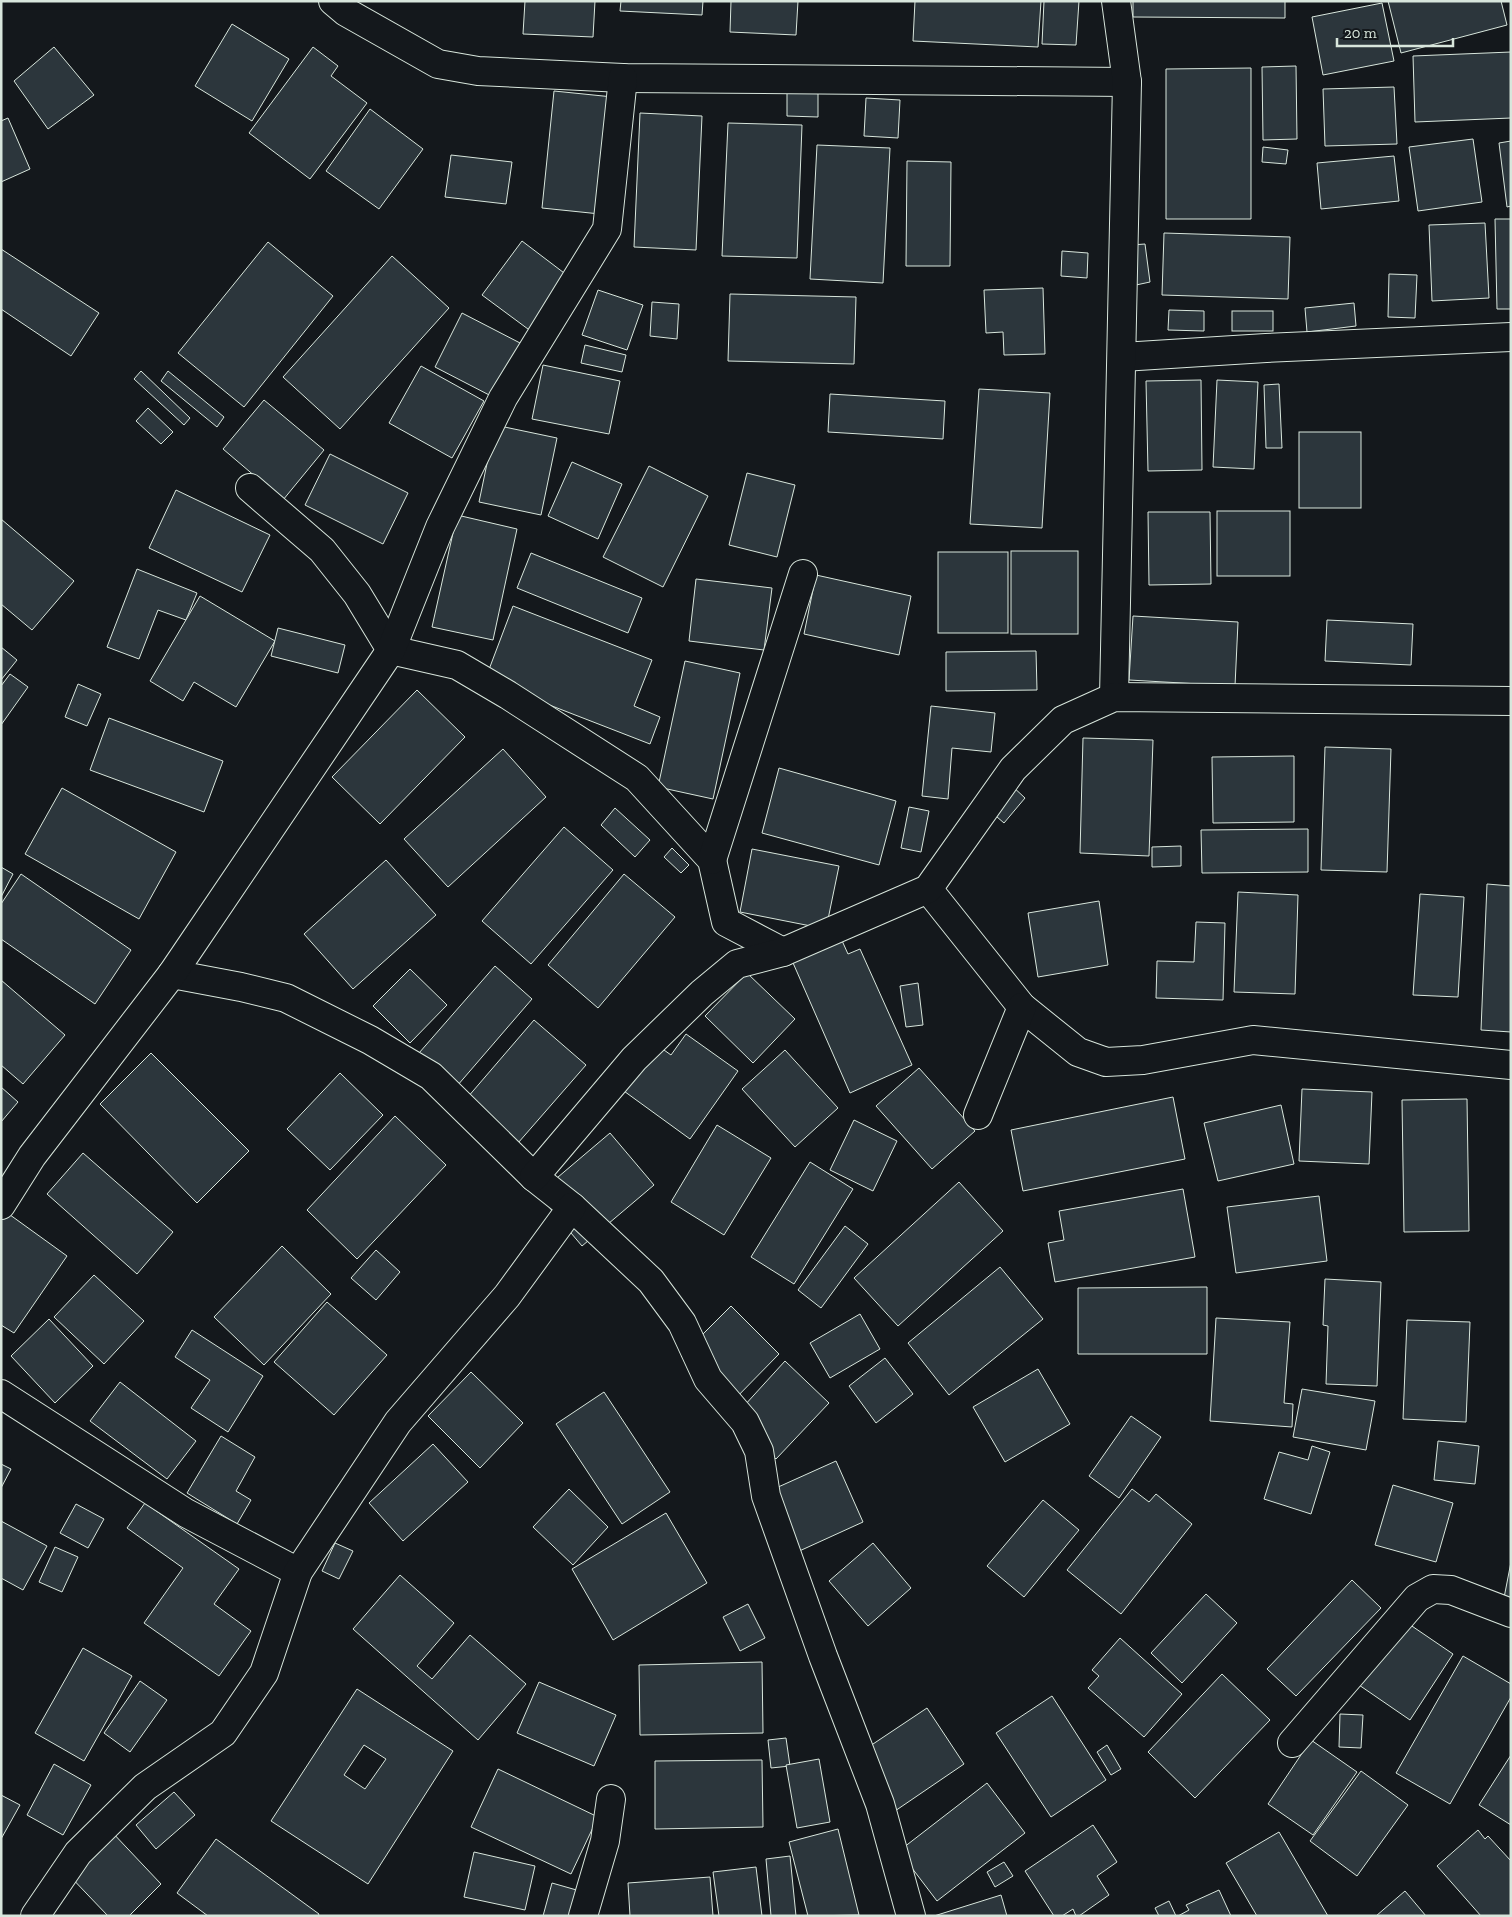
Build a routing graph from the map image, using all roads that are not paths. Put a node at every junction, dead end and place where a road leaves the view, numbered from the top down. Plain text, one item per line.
1 (333, 1) edge
2 (1116, 1) edge
3 (623, 78) junction
4 (1127, 82) junction
5 (1511, 337) edge
6 (1122, 357) junction
7 (250, 488) dead end
8 (803, 574) dead end
9 (391, 650) junction
10 (1114, 697) junction
11 (1511, 701) edge
12 (712, 860) junction
13 (928, 890) junction
14 (726, 922) junction
15 (783, 952) junction
16 (737, 964) junction
17 (172, 974) junction
18 (1022, 1007) junction
19 (1511, 1065) edge
20 (978, 1115) dead end
21 (534, 1176) junction
22 (1, 1205) edge
23 (572, 1207) junction
24 (1, 1394) edge
25 (298, 1572) junction
26 (1511, 1613) edge
27 (1292, 1742) dead end
28 (611, 1798) dead end
29 (35, 1916) edge
30 (583, 1916) edge
31 (911, 1916) edge

1 - 3 street
2 - 4 street
3 - 4 street
3 - 9 street
4 - 6 street
5 - 6 street
6 - 10 street
7 - 9 street
8 - 12 street
9 - 12 street
9 - 17 street
10 - 11 street
10 - 13 street
12 - 14 street
13 - 15 street
13 - 18 street
14 - 15 street
14 - 16 street
15 - 16 street
16 - 21 street
17 - 21 street
17 - 22 street
18 - 19 street
18 - 20 street
21 - 23 street
23 - 25 street
23 - 31 street
24 - 25 street
25 - 29 street
26 - 27 street
28 - 30 street

